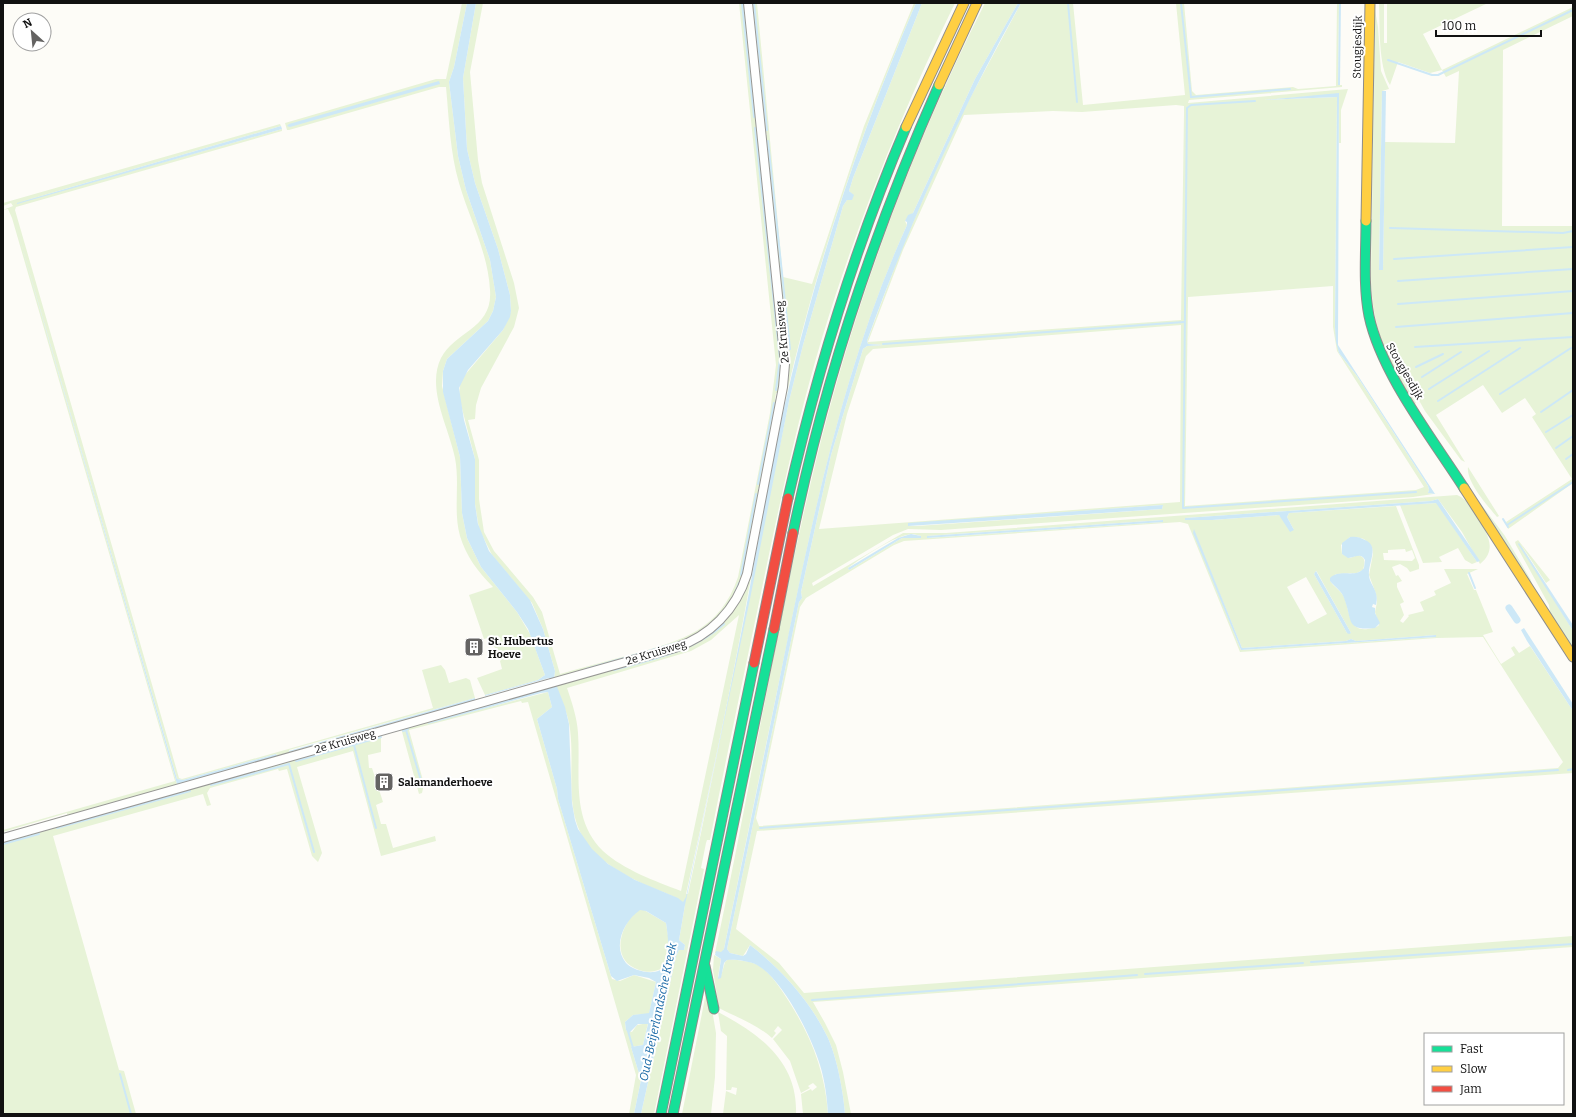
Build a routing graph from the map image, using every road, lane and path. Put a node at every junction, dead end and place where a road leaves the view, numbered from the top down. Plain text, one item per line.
1 (748, 3) edge
2 (964, 3) edge
3 (977, 3) edge
4 (1370, 3) edge
5 (1573, 657) edge
6 (3, 838) edge
7 (704, 961) junction
8 (714, 1009) dead end
9 (661, 1114) edge
10 (673, 1114) edge

1 - 6 street, 2e Kruisweg
2 - 9 main road
3 - 7 main road
4 - 5 main road, Stougjesdijk
7 - 8 main road
7 - 10 main road

